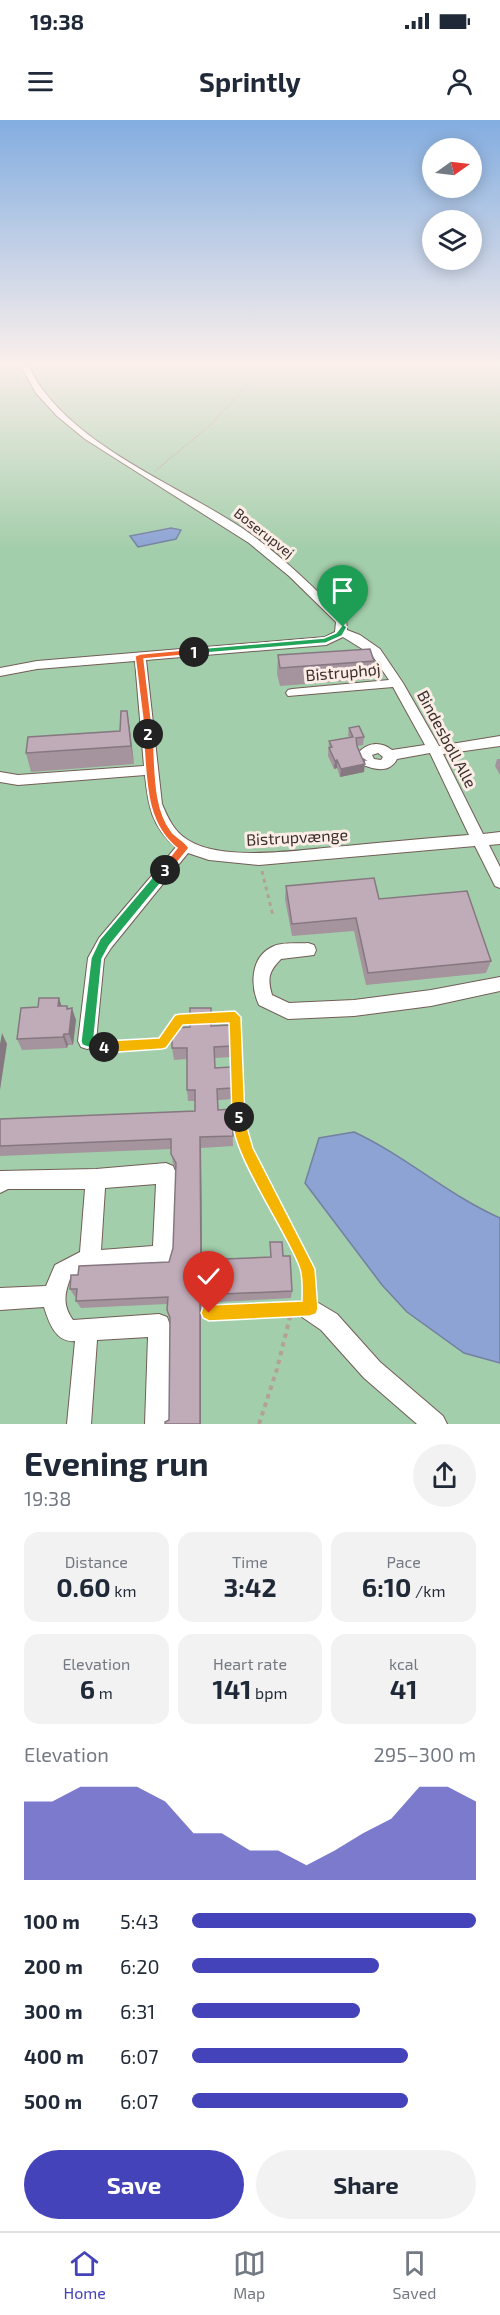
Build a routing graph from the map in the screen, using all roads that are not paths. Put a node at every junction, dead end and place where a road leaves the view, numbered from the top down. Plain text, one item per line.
1 (76, 427) edge
2 (342, 632) junction
3 (140, 656) junction
4 (0, 672) edge
5 (397, 683) junction
6 (292, 693) dead end
7 (500, 741) edge
8 (434, 750) junction
9 (390, 755) dead end
10 (152, 770) junction
11 (0, 777) edge
12 (500, 838) edge
13 (479, 841) junction
14 (184, 848) junction
15 (500, 882) edge
16 (308, 950) dead end
17 (500, 984) edge
18 (87, 1041) road end
19 (96, 1179) junction
20 (0, 1183) edge
21 (90, 1261) junction
22 (54, 1296) junction
23 (0, 1299) edge
24 (301, 1309) road end
25 (87, 1330) junction
26 (79, 1424) edge
27 (157, 1424) edge
28 (435, 1424) edge

1 - 2 street, Boserupvej
2 - 3 street
2 - 5 street, Bindesbøll Alle
3 - 4 street
3 - 10 street
5 - 6 street, Bistruphøj
5 - 8 street, Bindesbøll Alle
7 - 8 street
8 - 9 street
8 - 13 street, Bindesbøll Alle
10 - 11 street
10 - 14 street
12 - 13 street, Bistrupvænge
13 - 14 street, Bistrupvænge
13 - 15 street, Bindesbøll Alle
14 - 18 street
16 - 17 street
19 - 20 street
19 - 21 street
19 - 21 street
21 - 22 street
22 - 23 street
22 - 25 street
24 - 28 street
25 - 26 street
25 - 27 street

